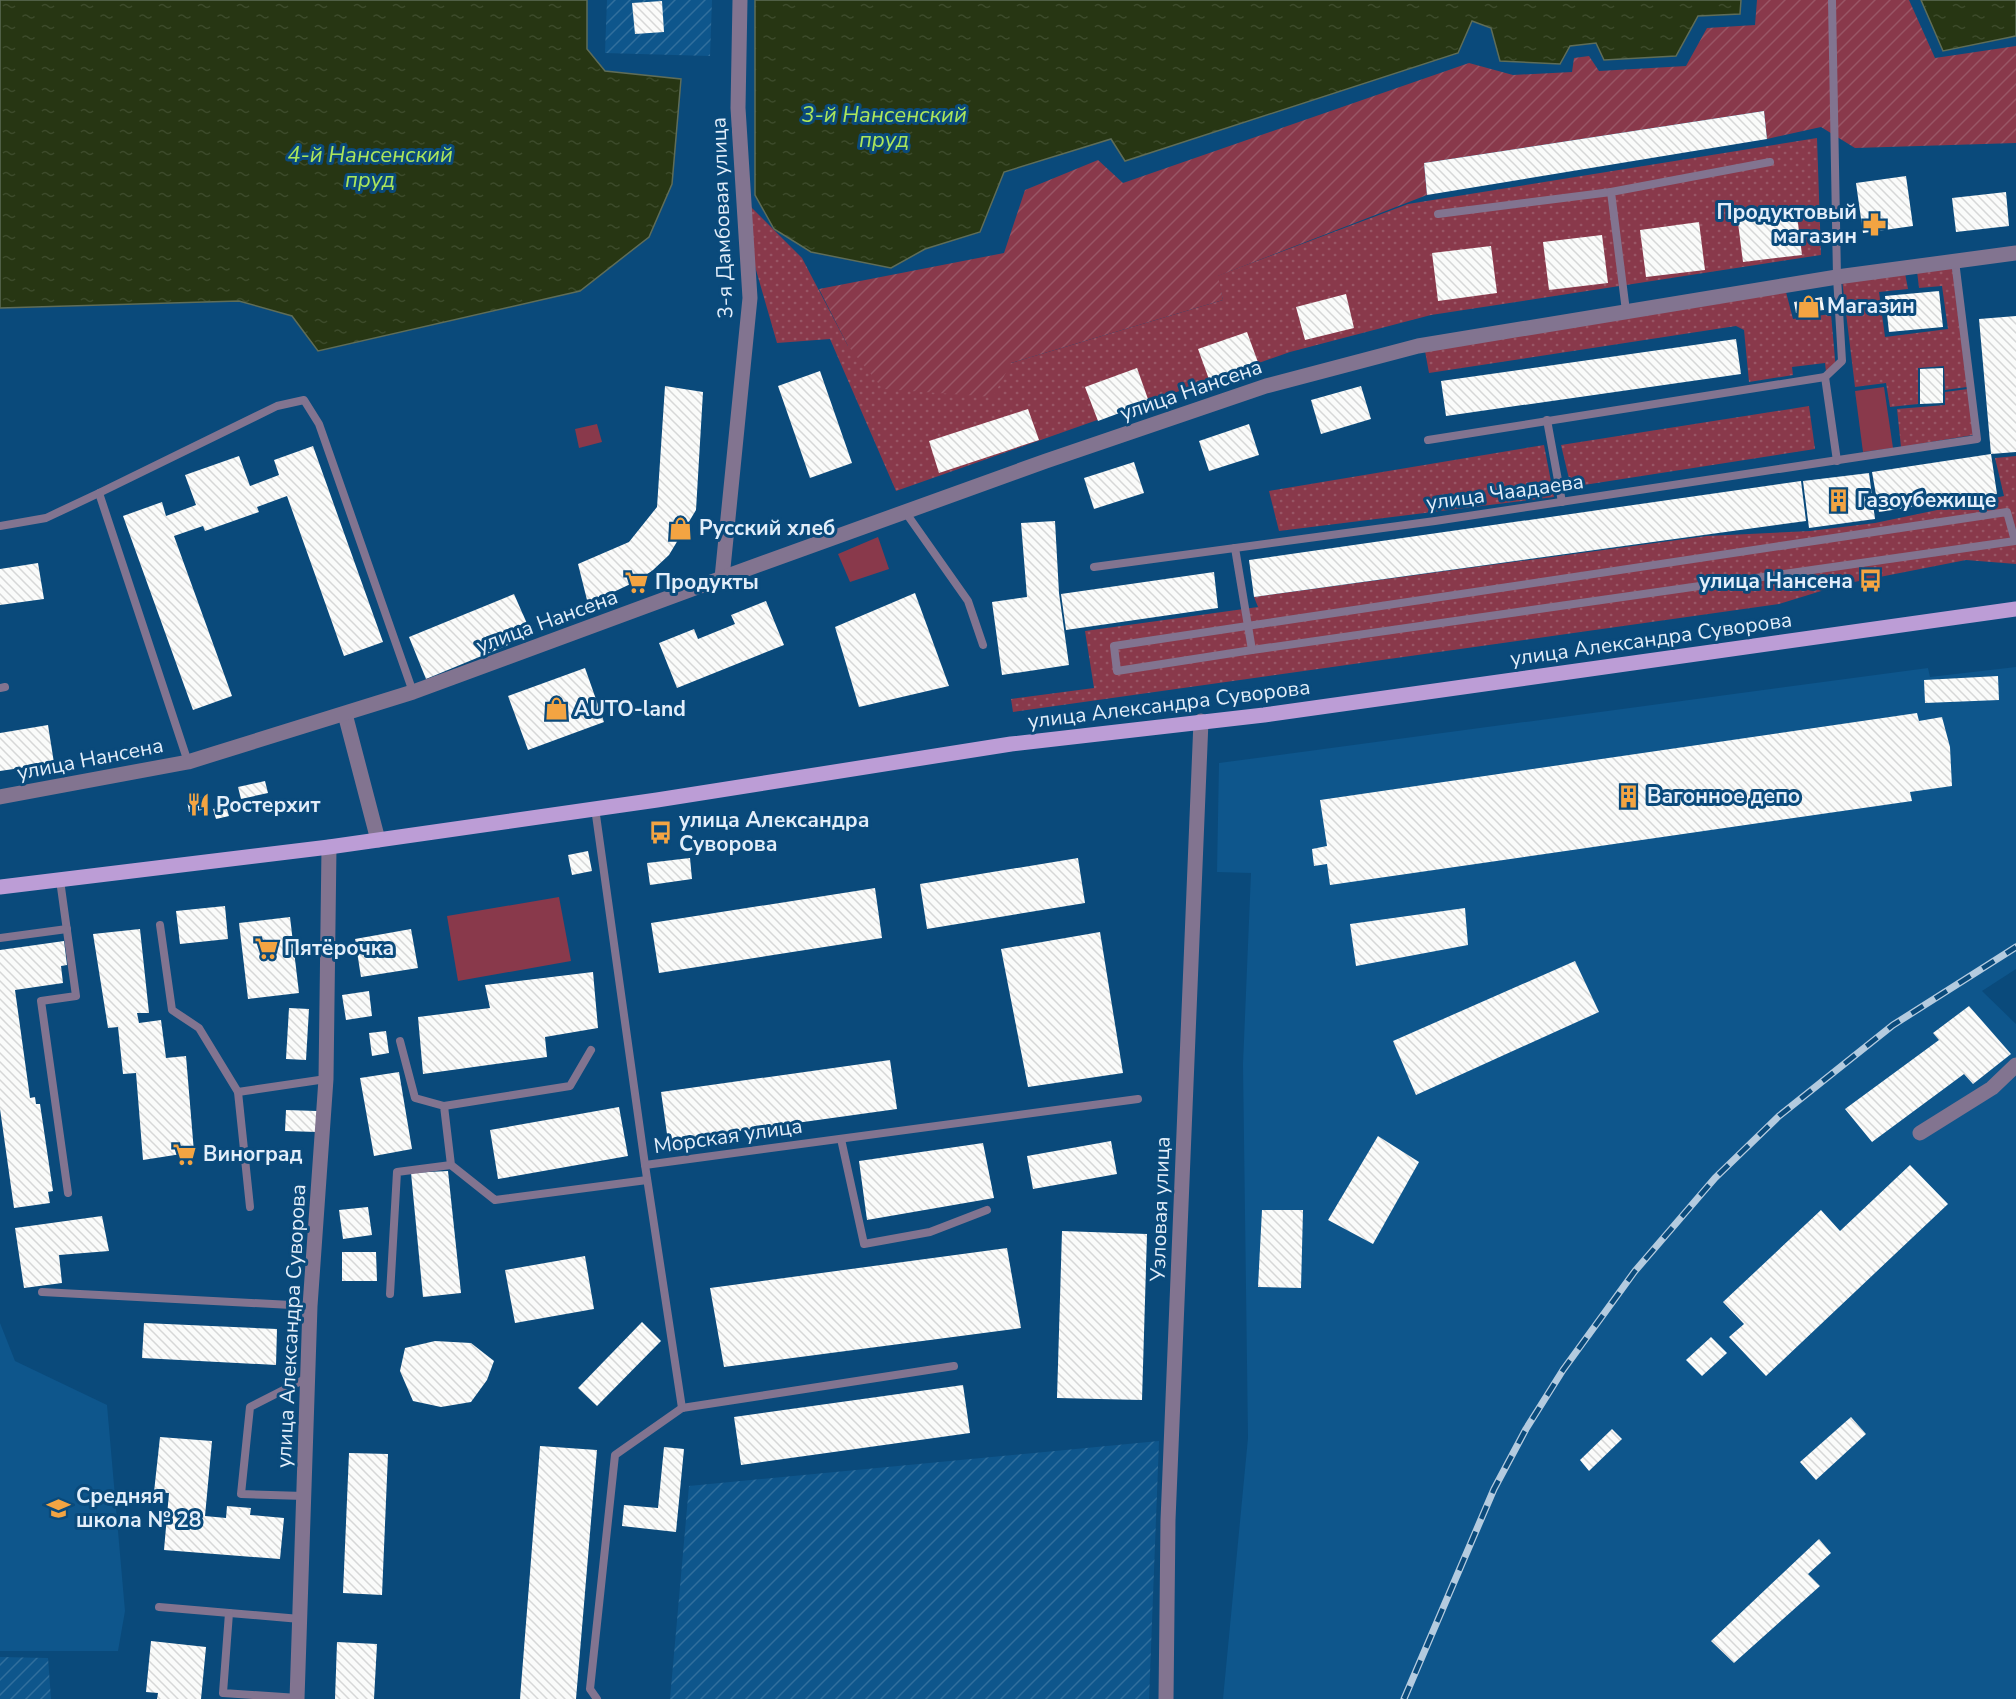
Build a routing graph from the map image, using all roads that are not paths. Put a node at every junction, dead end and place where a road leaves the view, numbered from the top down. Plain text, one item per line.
1 (740, 0) edge
2 (1832, 0) edge
3 (1770, 162) dead end
4 (1611, 192) junction
5 (1438, 214) dead end
6 (2016, 252) edge
7 (1955, 261) junction
8 (1838, 277) junction
9 (1626, 311) junction
10 (1826, 377) junction
11 (1547, 420) junction
12 (1428, 440) dead end
13 (1837, 461) junction
14 (99, 493) junction
15 (1562, 502) junction
16 (906, 513) junction
17 (0, 526) edge
18 (1235, 548) junction
19 (1094, 567) dead end
20 (722, 578) junction
21 (2016, 609) edge
22 (1248, 626) junction
23 (983, 645) dead end
24 (1252, 650) junction
25 (413, 692) junction
26 (345, 714) junction
27 (1201, 721) junction
28 (188, 762) junction
29 (0, 797) edge
30 (595, 808) junction
31 (378, 840) junction
32 (329, 846) junction
33 (60, 879) junction
34 (0, 887) edge
35 (160, 925) dead end
36 (67, 929) junction
37 (0, 938) edge
38 (400, 1041) dead end
39 (591, 1050) dead end
40 (2016, 1065) edge
41 (326, 1079) junction
42 (238, 1092) junction
43 (1138, 1099) dead end
44 (444, 1106) junction
45 (1920, 1133) dead end
46 (841, 1139) junction
47 (451, 1165) junction
48 (645, 1166) junction
49 (647, 1180) junction
50 (68, 1193) dead end
51 (250, 1207) dead end
52 (987, 1210) dead end
53 (42, 1292) dead end
54 (390, 1294) dead end
55 (310, 1306) junction
56 (954, 1365) dead end
57 (308, 1378) junction
58 (682, 1408) junction
59 (304, 1496) junction
60 (159, 1607) dead end
61 (229, 1613) junction
62 (300, 1618) junction
63 (297, 1699) edge
64 (597, 1699) edge
65 (1166, 1699) edge

1 - 20 street, 3-я Дамбовая улица
2 - 8 lane
3 - 4 lane
4 - 5 lane
4 - 9 lane
6 - 7 street, улица Нансена
7 - 8 street, улица Нансена
7 - 13 lane, улица Чаадаева
8 - 9 street, улица Нансена
8 - 10 lane
9 - 16 street, улица Нансена
10 - 11 lane
10 - 13 lane
11 - 12 lane
11 - 15 lane
13 - 15 lane, улица Чаадаева
14 - 17 lane
14 - 25 lane
14 - 28 lane, улица Нансена
15 - 18 lane, улица Чаадаева
16 - 20 street, улица Нансена
16 - 23 lane
18 - 19 lane, улица Чаадаева
18 - 22 lane
20 - 25 street, улица Нансена
21 - 27 main road, улица Александра Суворова
22 - 24 lane
22 - 24 lane
22 - 24 lane
25 - 26 street, улица Нансена
26 - 28 street, улица Нансена
26 - 31 street
27 - 30 main road, улица Александра Суворова
27 - 65 street, Узловая улица
28 - 29 street, улица Нансена
30 - 31 main road, улица Александра Суворова
30 - 48 lane, Морская улица
31 - 32 main road, улица Александра Суворова
32 - 33 main road, улица Александра Суворова
32 - 41 street, улица Александра Суворова
33 - 34 main road, улица Александра Суворова
33 - 36 lane
35 - 42 lane
36 - 37 lane
36 - 50 lane
38 - 44 lane
39 - 44 lane
40 - 45 street
41 - 42 lane
41 - 55 street, улица Александра Суворова
42 - 51 lane
43 - 46 lane, Морская улица
44 - 47 lane
46 - 48 lane, Морская улица
46 - 52 lane
47 - 49 lane
47 - 54 lane
48 - 49 lane
49 - 58 lane
53 - 55 lane
55 - 57 street, улица Александра Суворова
56 - 58 lane
57 - 59 street, улица Александра Суворова
57 - 59 lane
58 - 64 lane
59 - 62 street, улица Александра Суворова
60 - 61 lane
61 - 62 lane
61 - 63 lane
62 - 63 street, улица Александра Суворова

